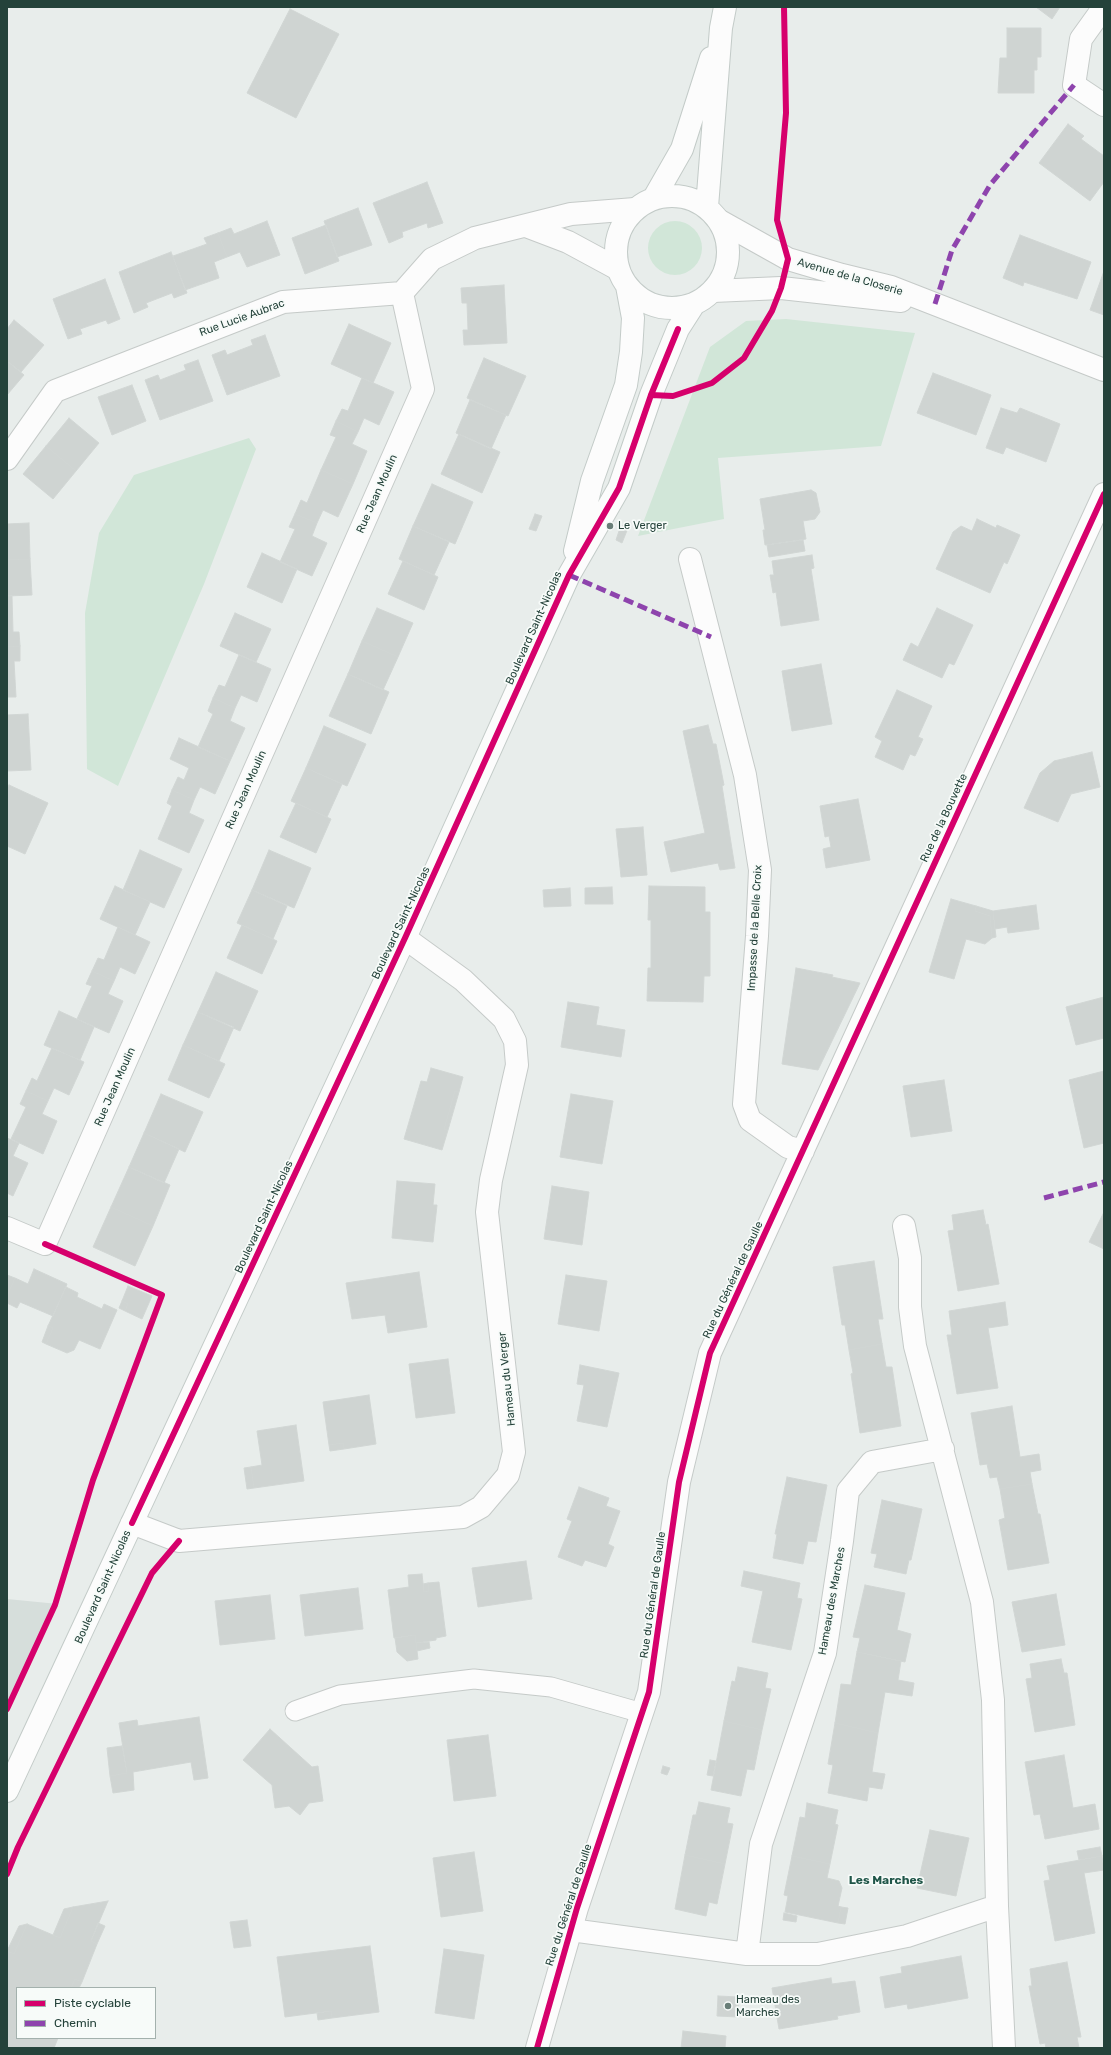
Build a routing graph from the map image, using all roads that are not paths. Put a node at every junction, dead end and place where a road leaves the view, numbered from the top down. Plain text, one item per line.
1 (725, 7) edge
2 (1104, 7) edge
3 (721, 28) junction
4 (1104, 105) edge
5 (654, 198) junction
6 (635, 209) junction
7 (714, 214) junction
8 (526, 226) junction
9 (623, 277) junction
10 (713, 292) junction
11 (402, 293) junction
12 (694, 304) junction
13 (940, 306) junction
14 (1104, 370) edge
15 (7, 459) edge
16 (1104, 494) edge
17 (690, 559) dead end
18 (569, 575) junction
19 (405, 938) junction
20 (804, 1151) junction
21 (904, 1226) dead end
22 (7, 1228) edge
23 (944, 1449) junction
24 (132, 1523) junction
25 (296, 1711) dead end
26 (642, 1713) junction
27 (7, 1791) edge
28 (997, 1906) junction
29 (571, 1930) junction
30 (747, 1954) junction
31 (537, 2048) edge
32 (1004, 2048) edge

1 - 3 street
2 - 4 street
3 - 5 street
3 - 7 street
5 - 6 street
5 - 7 street
6 - 8 street
6 - 9 street
7 - 10 street
7 - 13 street, Avenue de la Closerie
8 - 9 street
8 - 11 street
9 - 12 street
9 - 18 street, Boulevard Saint-Nicolas
10 - 12 street
10 - 13 street, Avenue de la Closerie
11 - 15 street, Rue Lucie Aubrac
11 - 22 street, Rue Jean Moulin
12 - 18 street, Boulevard Saint-Nicolas
13 - 14 street, Avenue de la Closerie
16 - 20 street, Rue de la Bouvette
17 - 20 street, Impasse de la Belle Croix
18 - 19 street, Boulevard Saint-Nicolas
19 - 24 street, Boulevard Saint-Nicolas
19 - 24 street, Hameau du Verger
20 - 26 street, Rue du Général de Gaulle
21 - 23 street
23 - 28 street
23 - 30 street, Hameau des Marches
24 - 27 street, Boulevard Saint-Nicolas
25 - 26 lane
26 - 29 street, Rue du Général de Gaulle
28 - 30 street
28 - 32 street
29 - 30 street
29 - 31 street, Rue du Général de Gaulle

